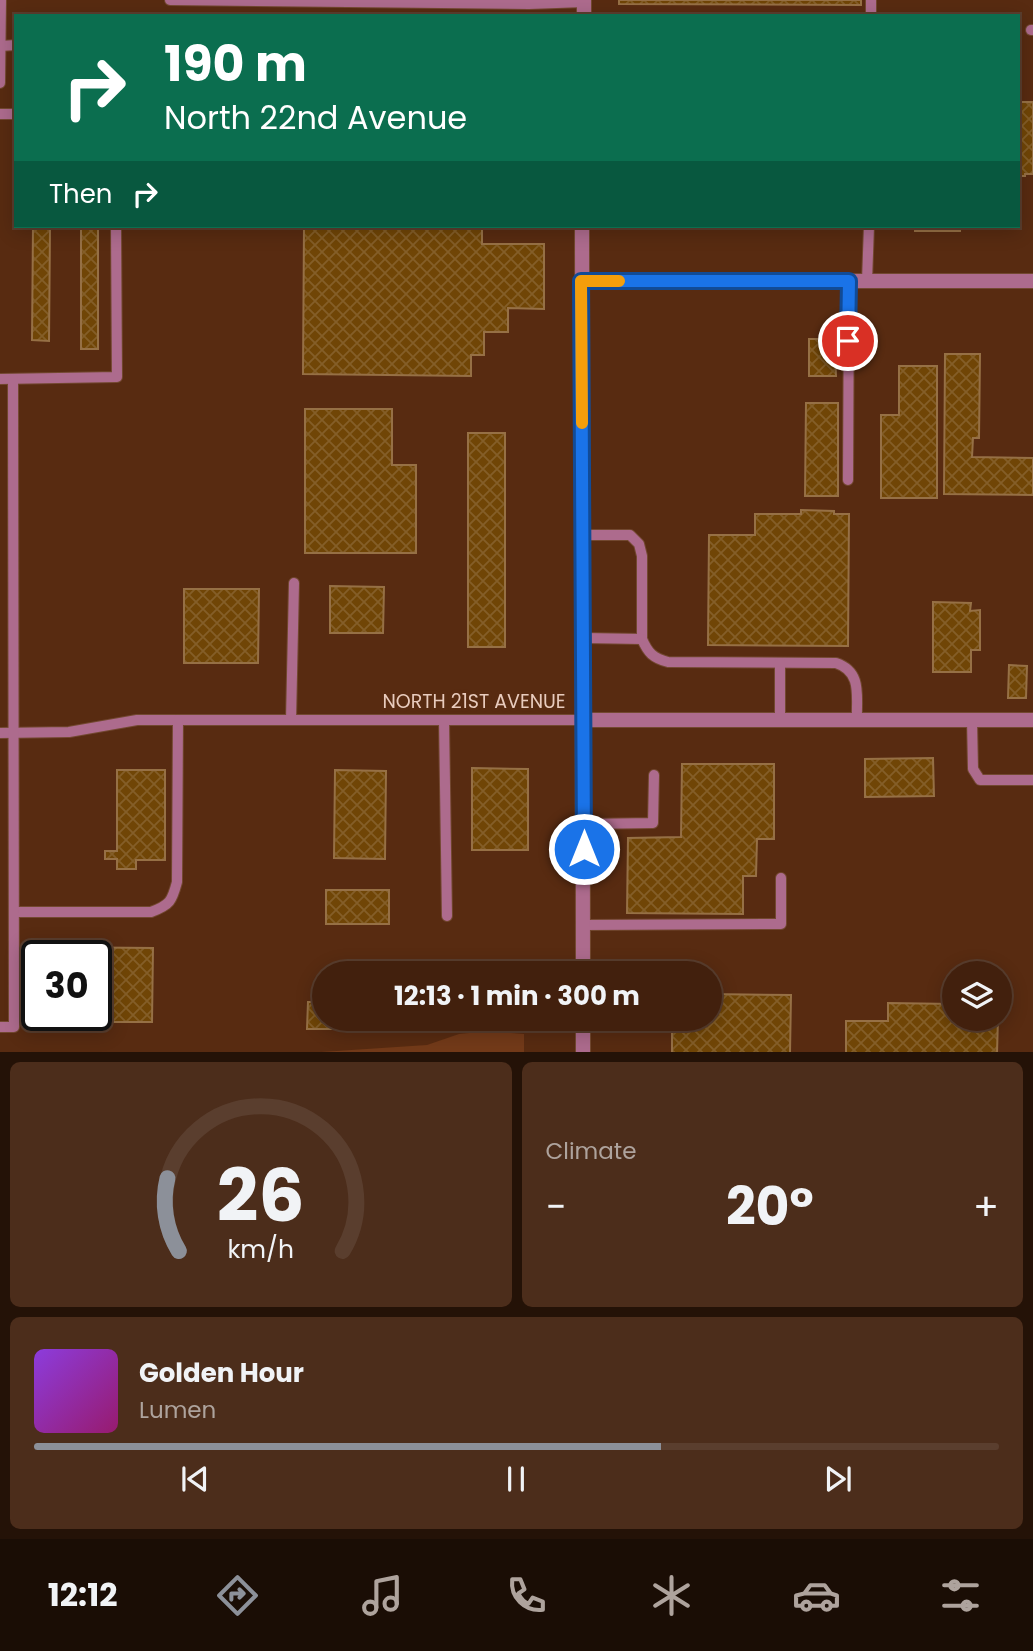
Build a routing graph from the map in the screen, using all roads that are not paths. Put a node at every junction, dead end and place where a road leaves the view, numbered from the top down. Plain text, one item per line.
1 (1, 0) edge
2 (170, 0) edge
3 (584, 6) edge
4 (0, 46) edge
5 (0, 83) edge
6 (116, 228) edge
7 (582, 228) edge
8 (869, 228) edge
9 (581, 281) junction
10 (849, 281) junction
11 (867, 281) junction
12 (1033, 281) edge
13 (0, 379) edge
14 (13, 379) junction
15 (848, 480) dead end
16 (583, 535) junction
17 (295, 583) dead end
18 (584, 638) junction
19 (642, 639) junction
20 (780, 663) junction
21 (178, 720) junction
22 (291, 720) junction
23 (444, 720) junction
24 (584, 720) junction
25 (779, 720) junction
26 (857, 720) junction
27 (972, 720) junction
28 (1033, 720) edge
29 (0, 733) edge
30 (14, 733) junction
31 (654, 775) dead end
32 (1033, 780) edge
33 (584, 824) junction
34 (781, 878) dead end
35 (14, 912) junction
36 (447, 916) dead end
37 (583, 925) junction
38 (583, 961) edge
39 (0, 1027) edge
40 (583, 1031) edge
41 (583, 1052) edge

1 - 4 lane
2 - 3 lane
4 - 5 lane
6 - 14 lane
7 - 9 street
8 - 11 lane
9 - 10 street
9 - 16 street
10 - 11 street
10 - 15 lane
11 - 12 street
13 - 14 lane
14 - 30 lane
16 - 18 street
16 - 19 lane
17 - 22 lane
18 - 19 lane
18 - 24 street
19 - 20 lane
20 - 25 lane
20 - 26 lane
21 - 22 lane, NORTH 21ST AVENUE
21 - 30 lane, NORTH 21ST AVENUE
21 - 35 lane
22 - 23 lane, NORTH 21ST AVENUE
23 - 24 lane, NORTH 21ST AVENUE
23 - 36 lane
24 - 25 street, NORTH 21ST AVENUE
24 - 33 street
25 - 26 street, NORTH 21ST AVENUE
26 - 27 street, NORTH 21ST AVENUE
27 - 28 street, NORTH 21ST AVENUE
27 - 32 lane
29 - 30 lane, NORTH 21ST AVENUE
30 - 35 lane
31 - 33 lane
33 - 37 street
34 - 37 lane
35 - 39 lane
37 - 38 street
40 - 41 street

